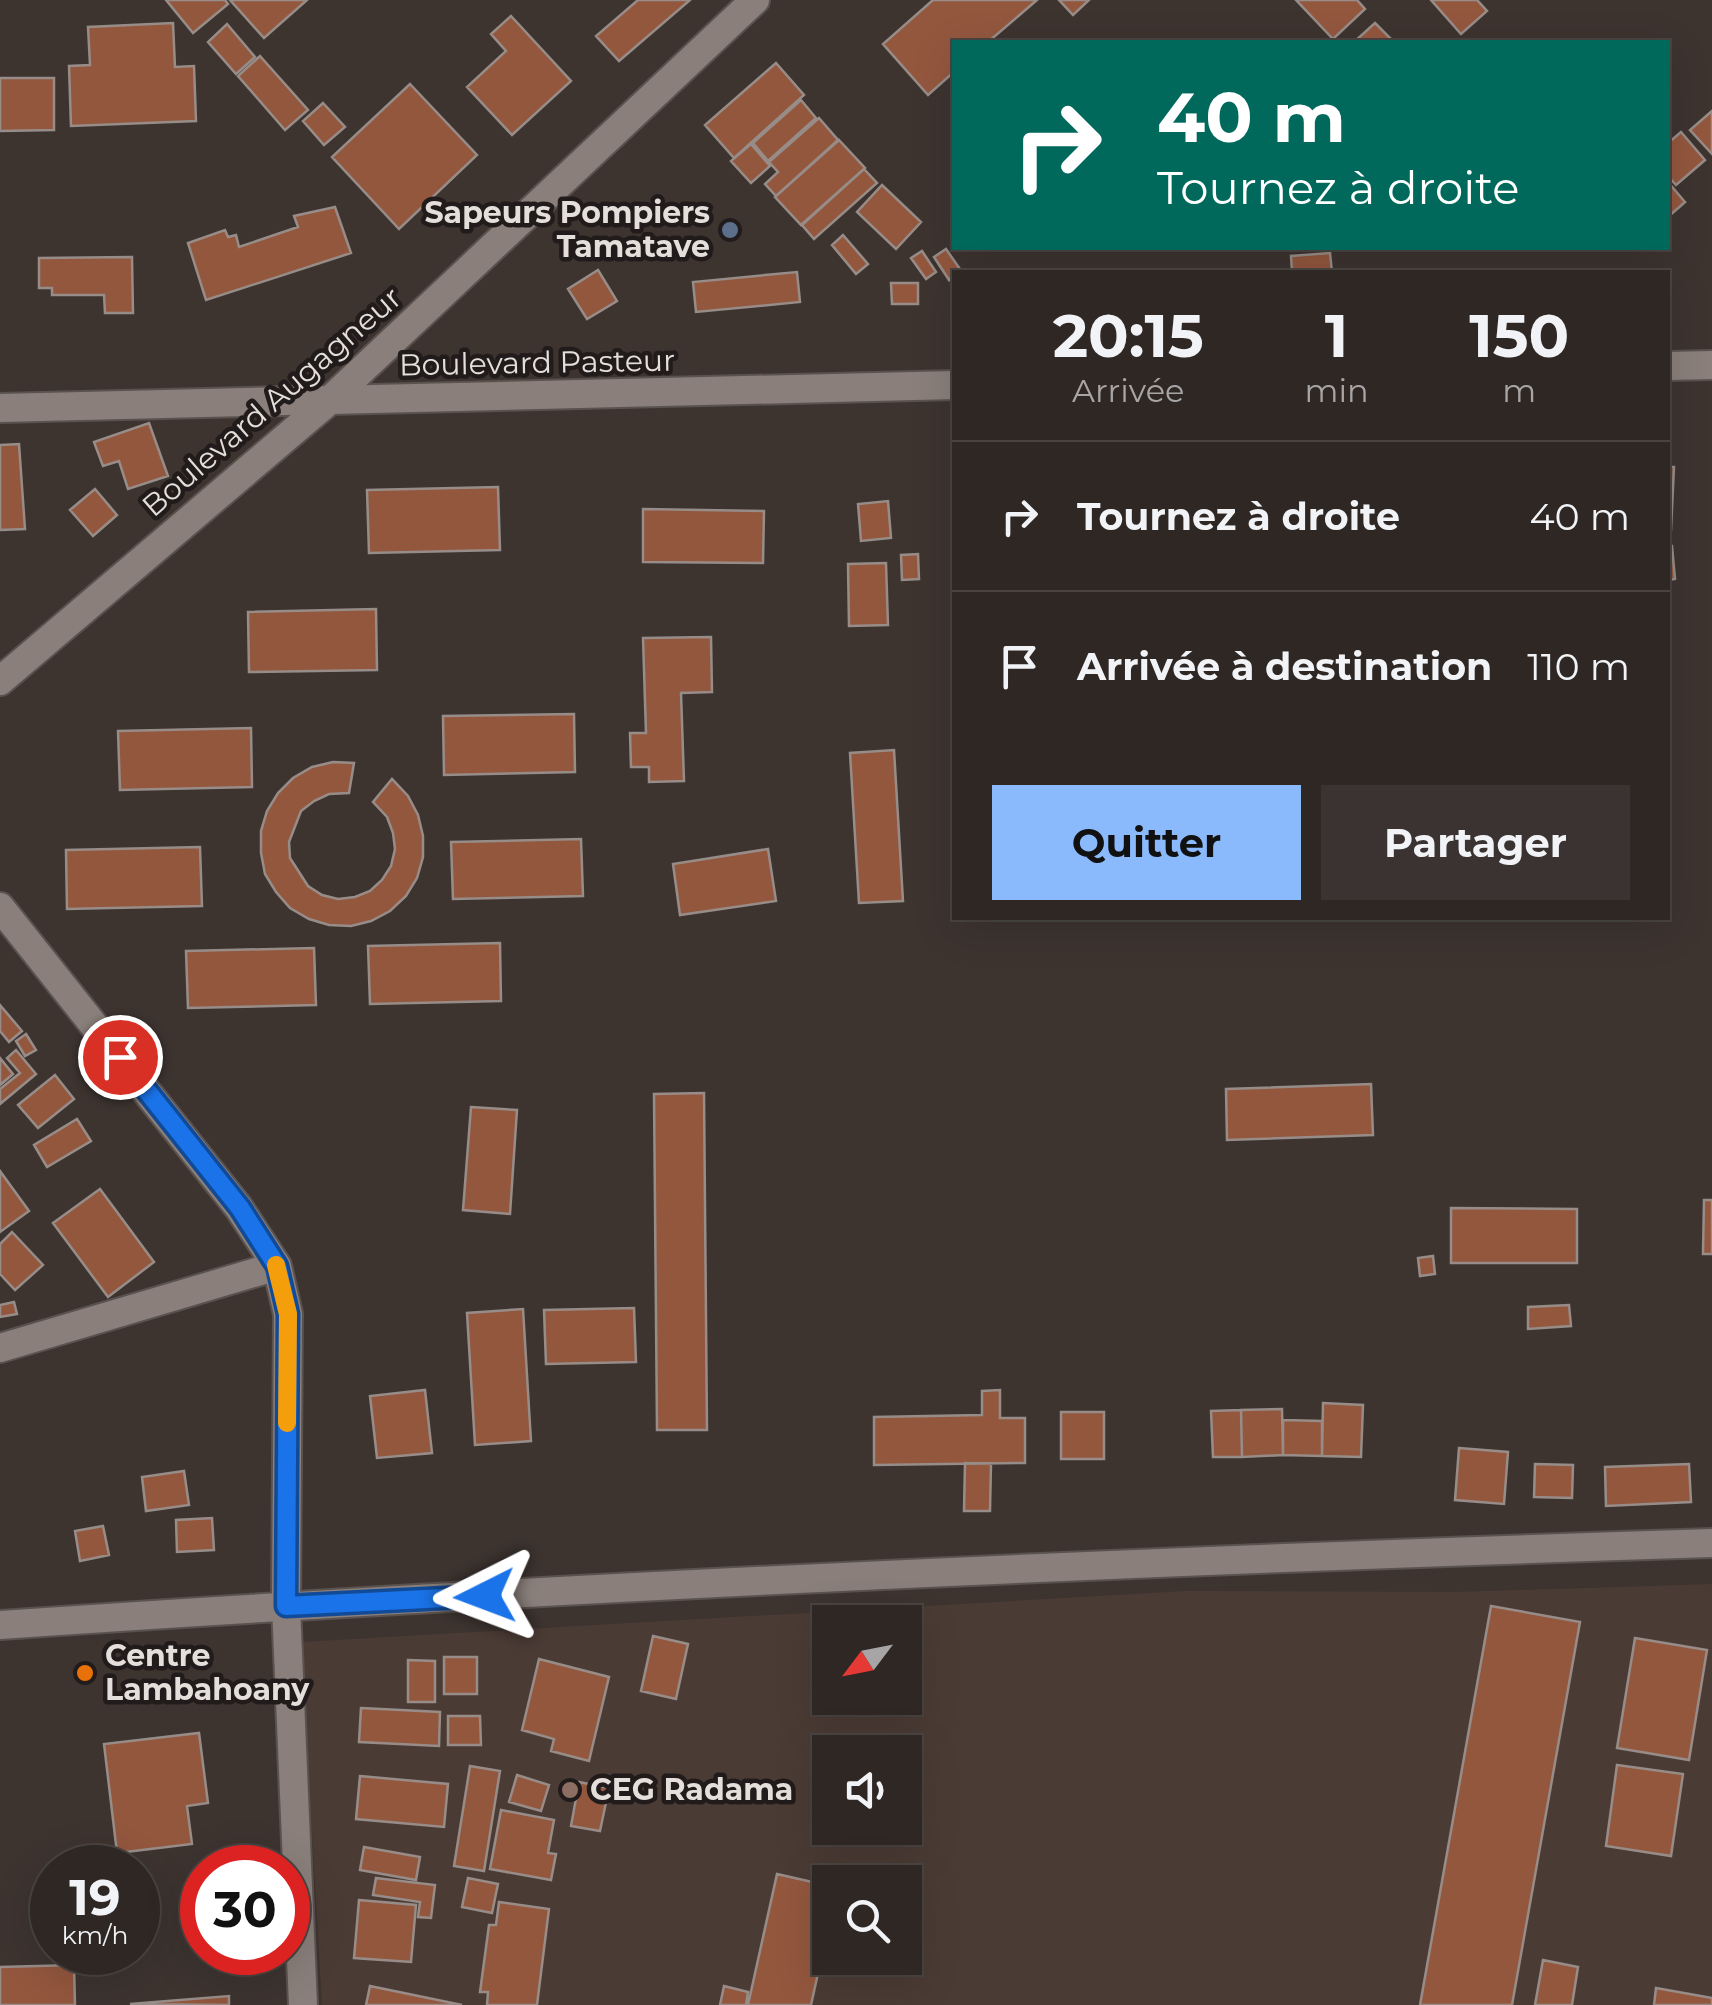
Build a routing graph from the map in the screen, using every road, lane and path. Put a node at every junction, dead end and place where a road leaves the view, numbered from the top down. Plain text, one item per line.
1 (756, 0) edge
2 (1712, 364) edge
3 (1670, 366) edge
4 (952, 385) edge
5 (330, 400) junction
6 (0, 408) edge
7 (0, 681) edge
8 (0, 907) edge
9 (277, 1266) junction
10 (0, 1348) edge
11 (1712, 1543) edge
12 (286, 1606) junction
13 (0, 1625) edge
14 (303, 2005) edge

1 - 5 street, Boulevard Augagneur
2 - 3 street
4 - 5 street, Boulevard Pasteur
5 - 6 street, Boulevard Pasteur
5 - 7 street, Boulevard Augagneur
8 - 9 street
9 - 10 street
9 - 12 street
11 - 12 street
12 - 13 street
12 - 14 street

